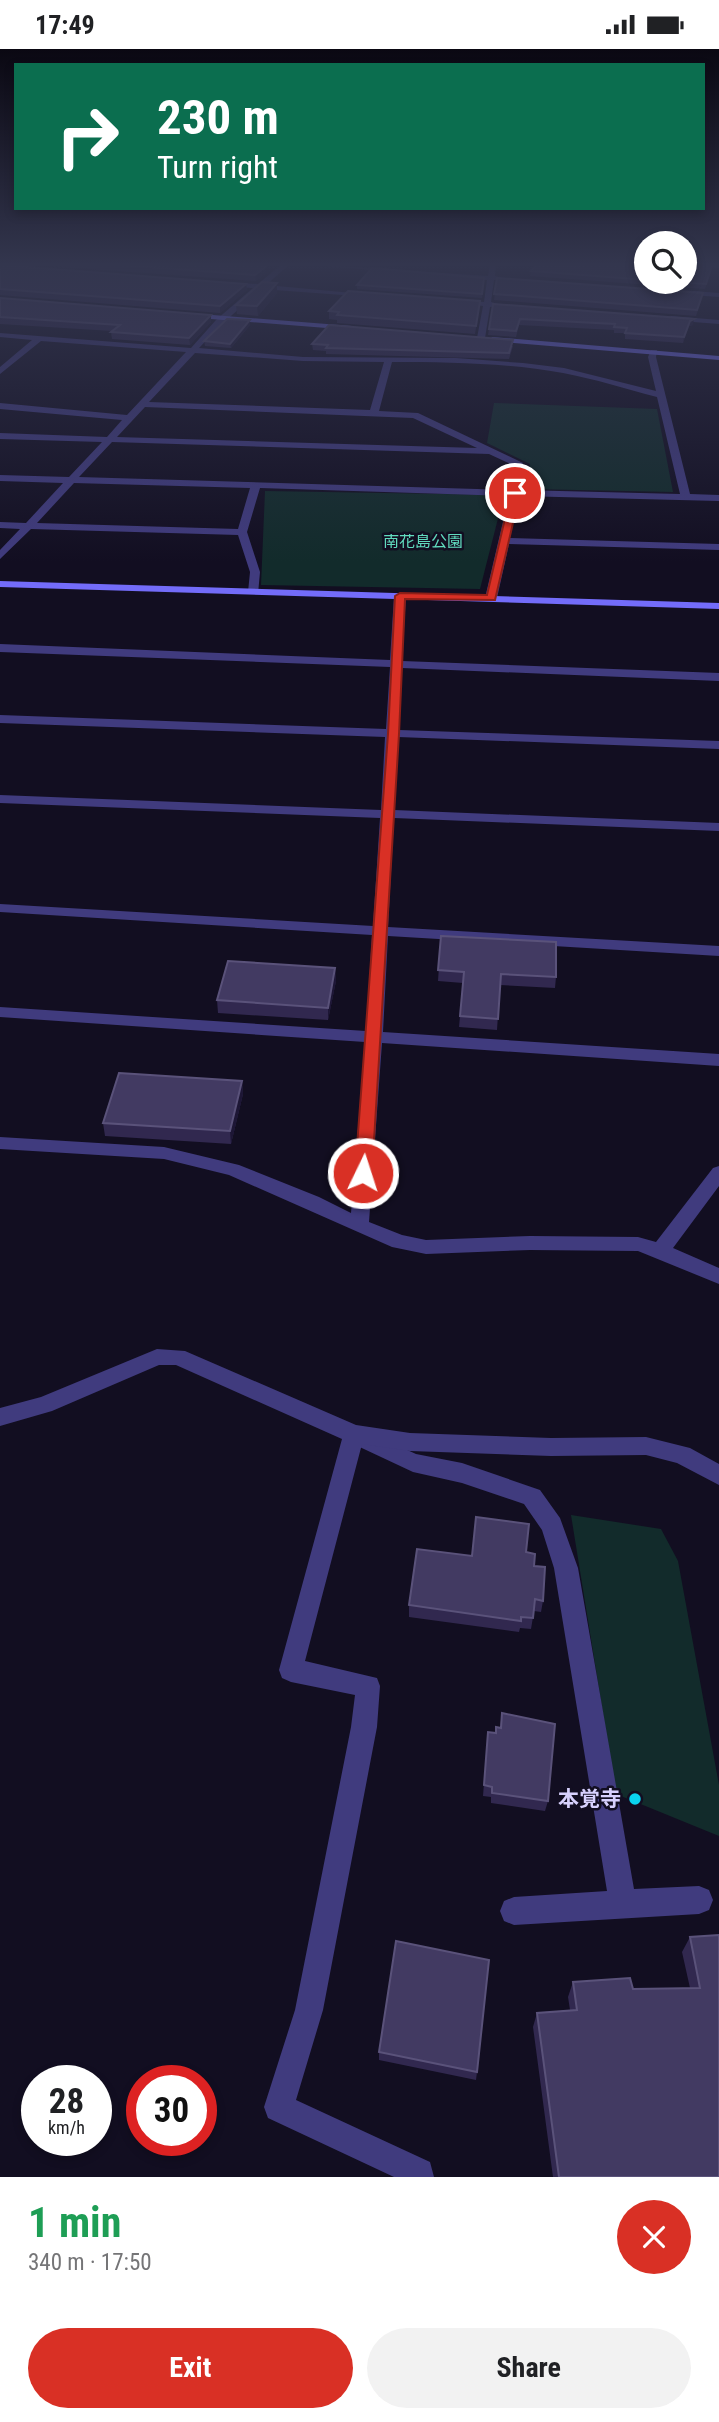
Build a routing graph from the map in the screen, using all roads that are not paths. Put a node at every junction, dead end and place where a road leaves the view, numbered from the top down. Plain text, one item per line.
1 (180, 363) edge
2 (388, 363) edge
3 (485, 363) edge
4 (653, 363) edge
5 (661, 395) junction
6 (142, 404) junction
7 (0, 406) edge
8 (374, 413) junction
9 (130, 418) junction
10 (0, 436) edge
11 (109, 440) junction
12 (489, 451) junction
13 (0, 478) edge
14 (69, 480) junction
15 (256, 485) junction
16 (515, 493) junction
17 (687, 497) junction
18 (719, 498) edge
19 (0, 525) edge
20 (29, 526) junction
21 (242, 532) junction
22 (505, 541) junction
23 (719, 547) edge
24 (0, 557) edge
25 (0, 584) edge
26 (254, 592) junction
27 (400, 596) junction
28 (491, 598) junction
29 (719, 606) edge
30 (0, 648) edge
31 (396, 665) junction
32 (719, 677) edge
33 (0, 719) edge
34 (394, 734) junction
35 (719, 745) edge
36 (0, 799) edge
37 (386, 814) junction
38 (719, 827) edge
39 (0, 908) edge
40 (380, 931) junction
41 (719, 951) edge
42 (0, 1012) edge
43 (374, 1038) junction
44 (719, 1061) edge
45 (0, 1143) edge
46 (719, 1173) edge
47 (359, 1226) junction
48 (660, 1251) junction
49 (719, 1276) edge
50 (0, 1417) edge
51 (354, 1434) junction
52 (719, 1475) edge
53 (699, 1900) dead end
54 (623, 1903) junction
55 (514, 1911) dead end
56 (419, 2177) edge

1 - 6 street
2 - 8 street
3 - 5 street
4 - 5 street
5 - 17 street
6 - 8 street
6 - 9 street
7 - 9 street
8 - 12 street
9 - 11 street
10 - 11 street
11 - 12 street
11 - 14 street
12 - 16 street
13 - 14 street
14 - 15 street
14 - 20 street
15 - 16 street
15 - 21 street
16 - 17 street
16 - 22 street
17 - 18 street
19 - 20 street
20 - 21 street
20 - 24 street
21 - 26 street
22 - 23 street
22 - 28 street
25 - 26 street
26 - 27 street
27 - 28 street
27 - 31 street
28 - 29 street
30 - 31 street
31 - 32 street
31 - 34 street
33 - 34 street
34 - 35 street
34 - 37 street
36 - 37 street
37 - 38 street
37 - 40 street
39 - 40 street
40 - 41 street
40 - 43 street
42 - 43 street
43 - 44 street
43 - 47 street
45 - 47 street
46 - 48 street
47 - 48 street
48 - 49 street
50 - 51 street
51 - 52 street
51 - 54 street
51 - 56 street
53 - 54 street
54 - 55 street

